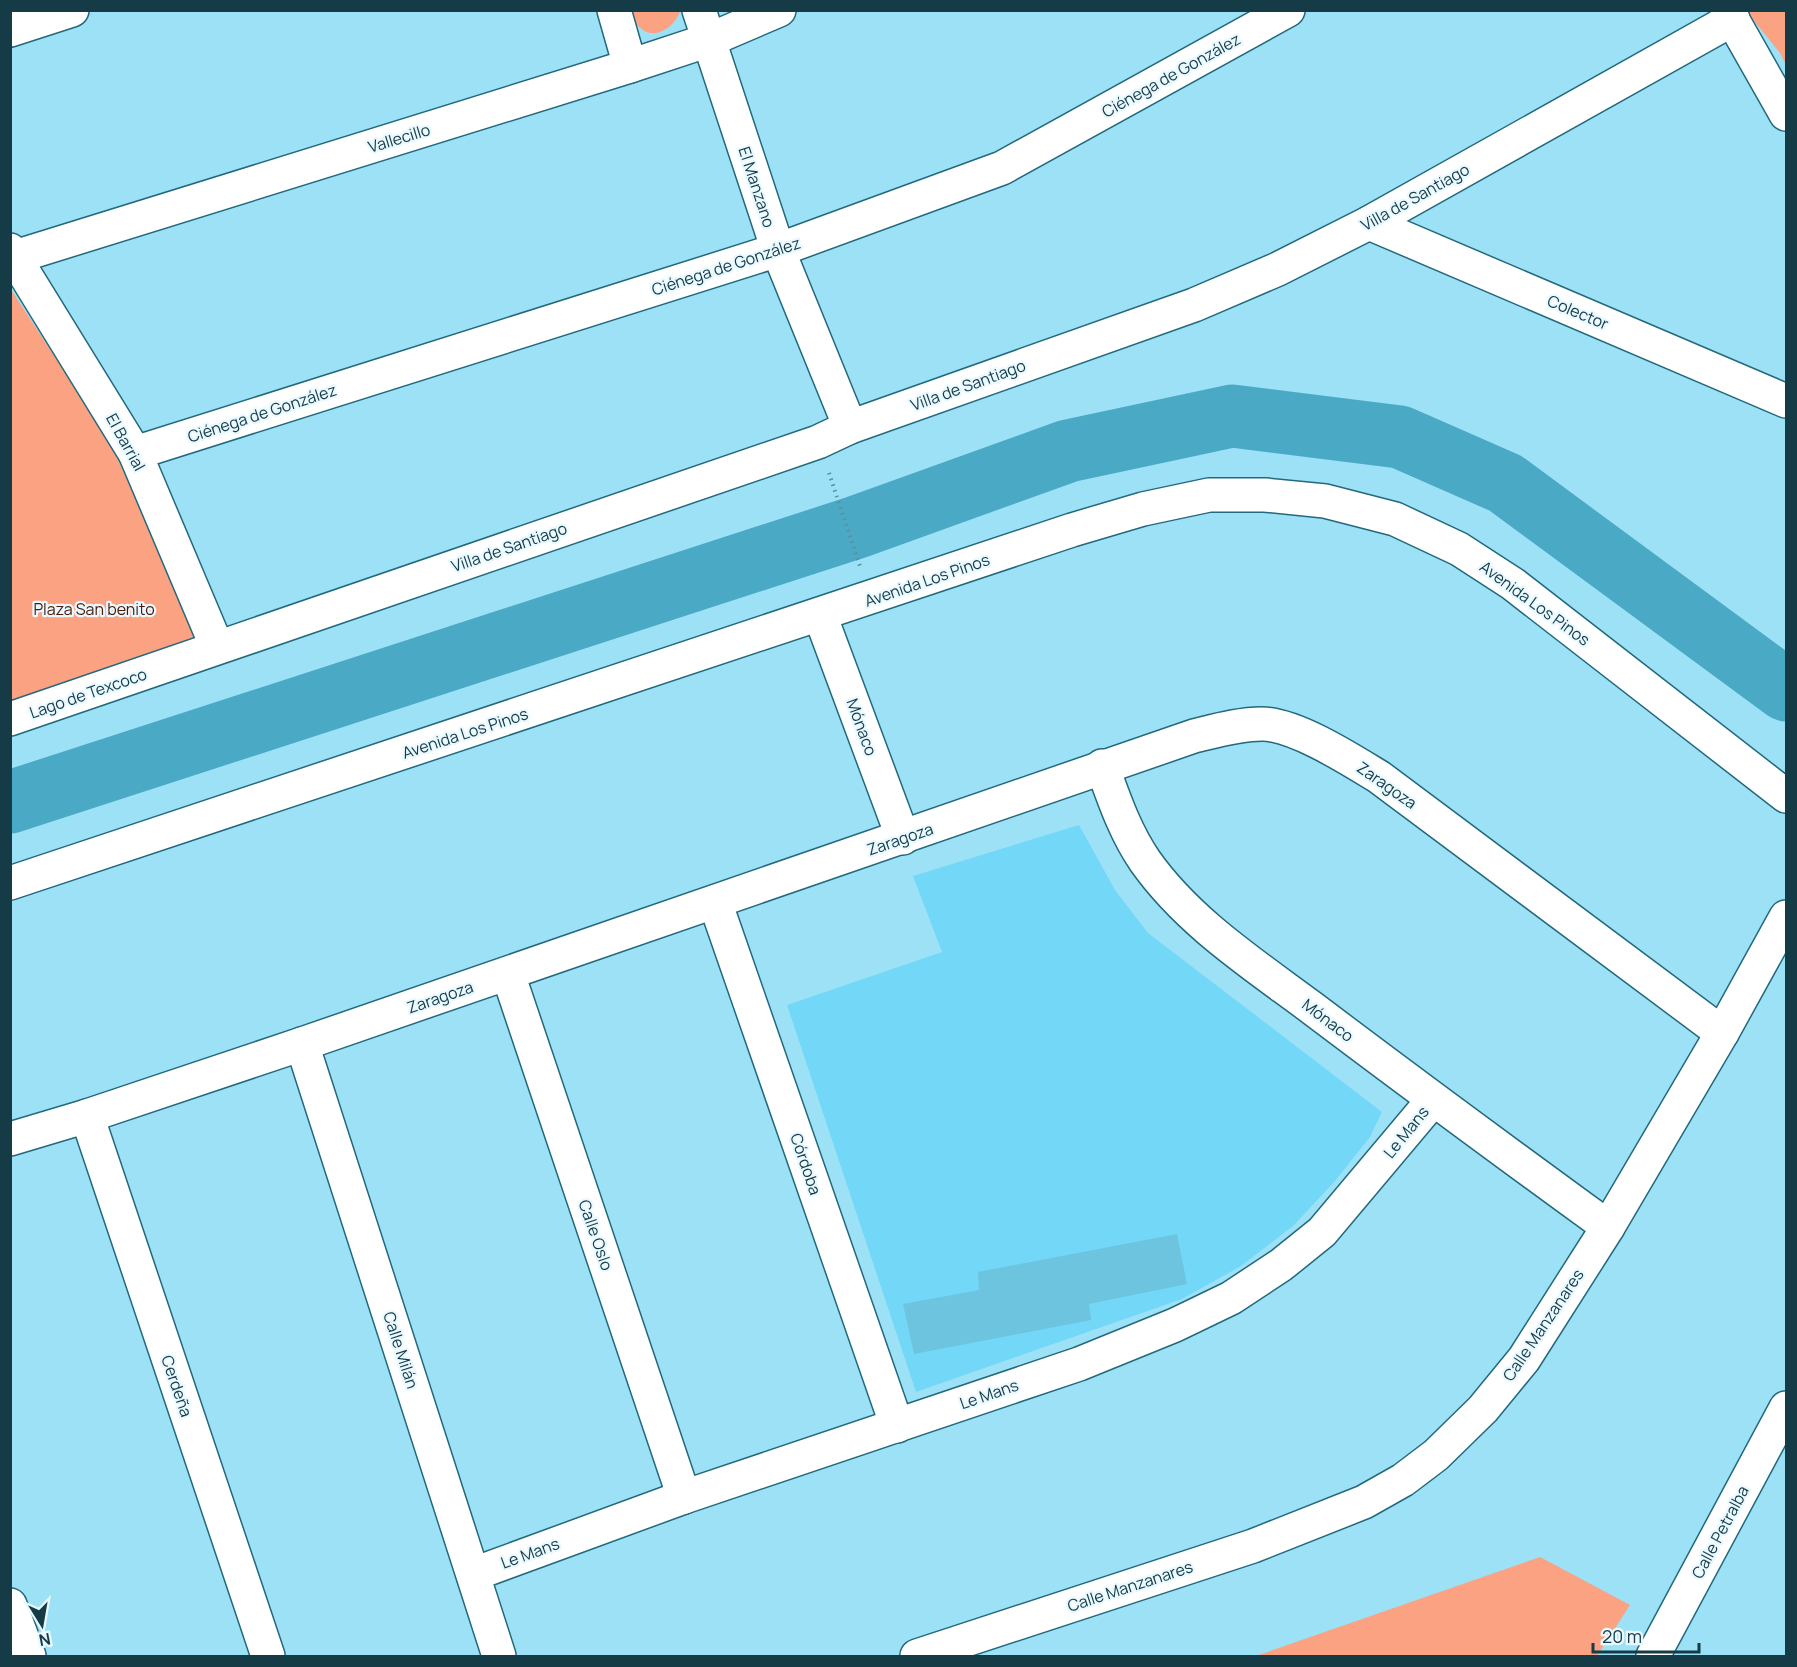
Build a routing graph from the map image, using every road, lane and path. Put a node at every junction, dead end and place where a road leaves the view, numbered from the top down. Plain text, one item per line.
1 (72, 10) edge
2 (614, 10) edge
3 (779, 10) edge
4 (1288, 10) edge
5 (1730, 15) edge
6 (704, 25) edge
7 (10, 30) edge
8 (630, 66) junction
9 (1786, 114) edge
10 (1369, 223) junction
11 (778, 250) junction
12 (13, 254) edge
13 (1786, 401) edge
14 (850, 427) junction
15 (135, 453) junction
16 (828, 470) dead end
17 (850, 541) dead end
18 (820, 615) junction
19 (217, 647) junction
20 (165, 667) joint
21 (10, 719) edge
22 (1102, 766) junction
23 (1786, 796) edge
24 (903, 838) junction
25 (10, 883) edge
26 (715, 902) junction
27 (1786, 917) edge
28 (508, 974) junction
29 (1722, 1033) junction
30 (302, 1044) junction
31 (1432, 1100) junction
32 (87, 1116) junction
33 (10, 1138) edge
34 (1608, 1227) junction
35 (1786, 1408) edge
36 (897, 1425) junction
37 (684, 1497) junction
38 (474, 1574) junction
39 (10, 1605) edge
40 (29, 1656) edge
41 (268, 1656) edge
42 (499, 1656) edge
43 (917, 1656) edge
44 (1653, 1656) edge

1 - 7 street
2 - 8 street
3 - 6 street, Vallecillo
4 - 11 street, Ciénega de González
5 - 9 street
5 - 10 street, Villa de Santiago
6 - 8 street, Vallecillo
6 - 11 street, El Manzano
8 - 12 street, Vallecillo
10 - 13 street, Colector
10 - 14 street, Villa de Santiago
11 - 14 street, El Manzano
11 - 15 street, Ciénega de González
12 - 15 street, El Barrial
14 - 19 street, Villa de Santiago
15 - 19 street, El Barrial
16 - 17 path
18 - 23 street, Avenida Los Pinos
18 - 24 street, Mónaco
18 - 25 street, Avenida Los Pinos
19 - 20 street, Villa de Santiago
20 - 21 street, Lago de Texcoco
22 - 24 street, Zaragoza
22 - 29 street, Zaragoza
22 - 31 street, Mónaco
24 - 26 street, Zaragoza
26 - 28 street, Zaragoza
26 - 36 street, Córdoba
27 - 29 street, Calle Manzanares
28 - 30 street, Zaragoza
28 - 37 street, Calle Oslo
29 - 34 street, Calle Manzanares
30 - 32 street, Zaragoza
30 - 38 street, Calle Milán
31 - 34 street, Mónaco
31 - 36 street, Le Mans
32 - 33 street, Zaragoza
32 - 41 street, Cerdeña
34 - 43 street, Calle Manzanares
35 - 44 street, Calle Petralba
36 - 37 street, Le Mans
37 - 38 street, Le Mans
38 - 42 street, Calle Milán
39 - 40 street

